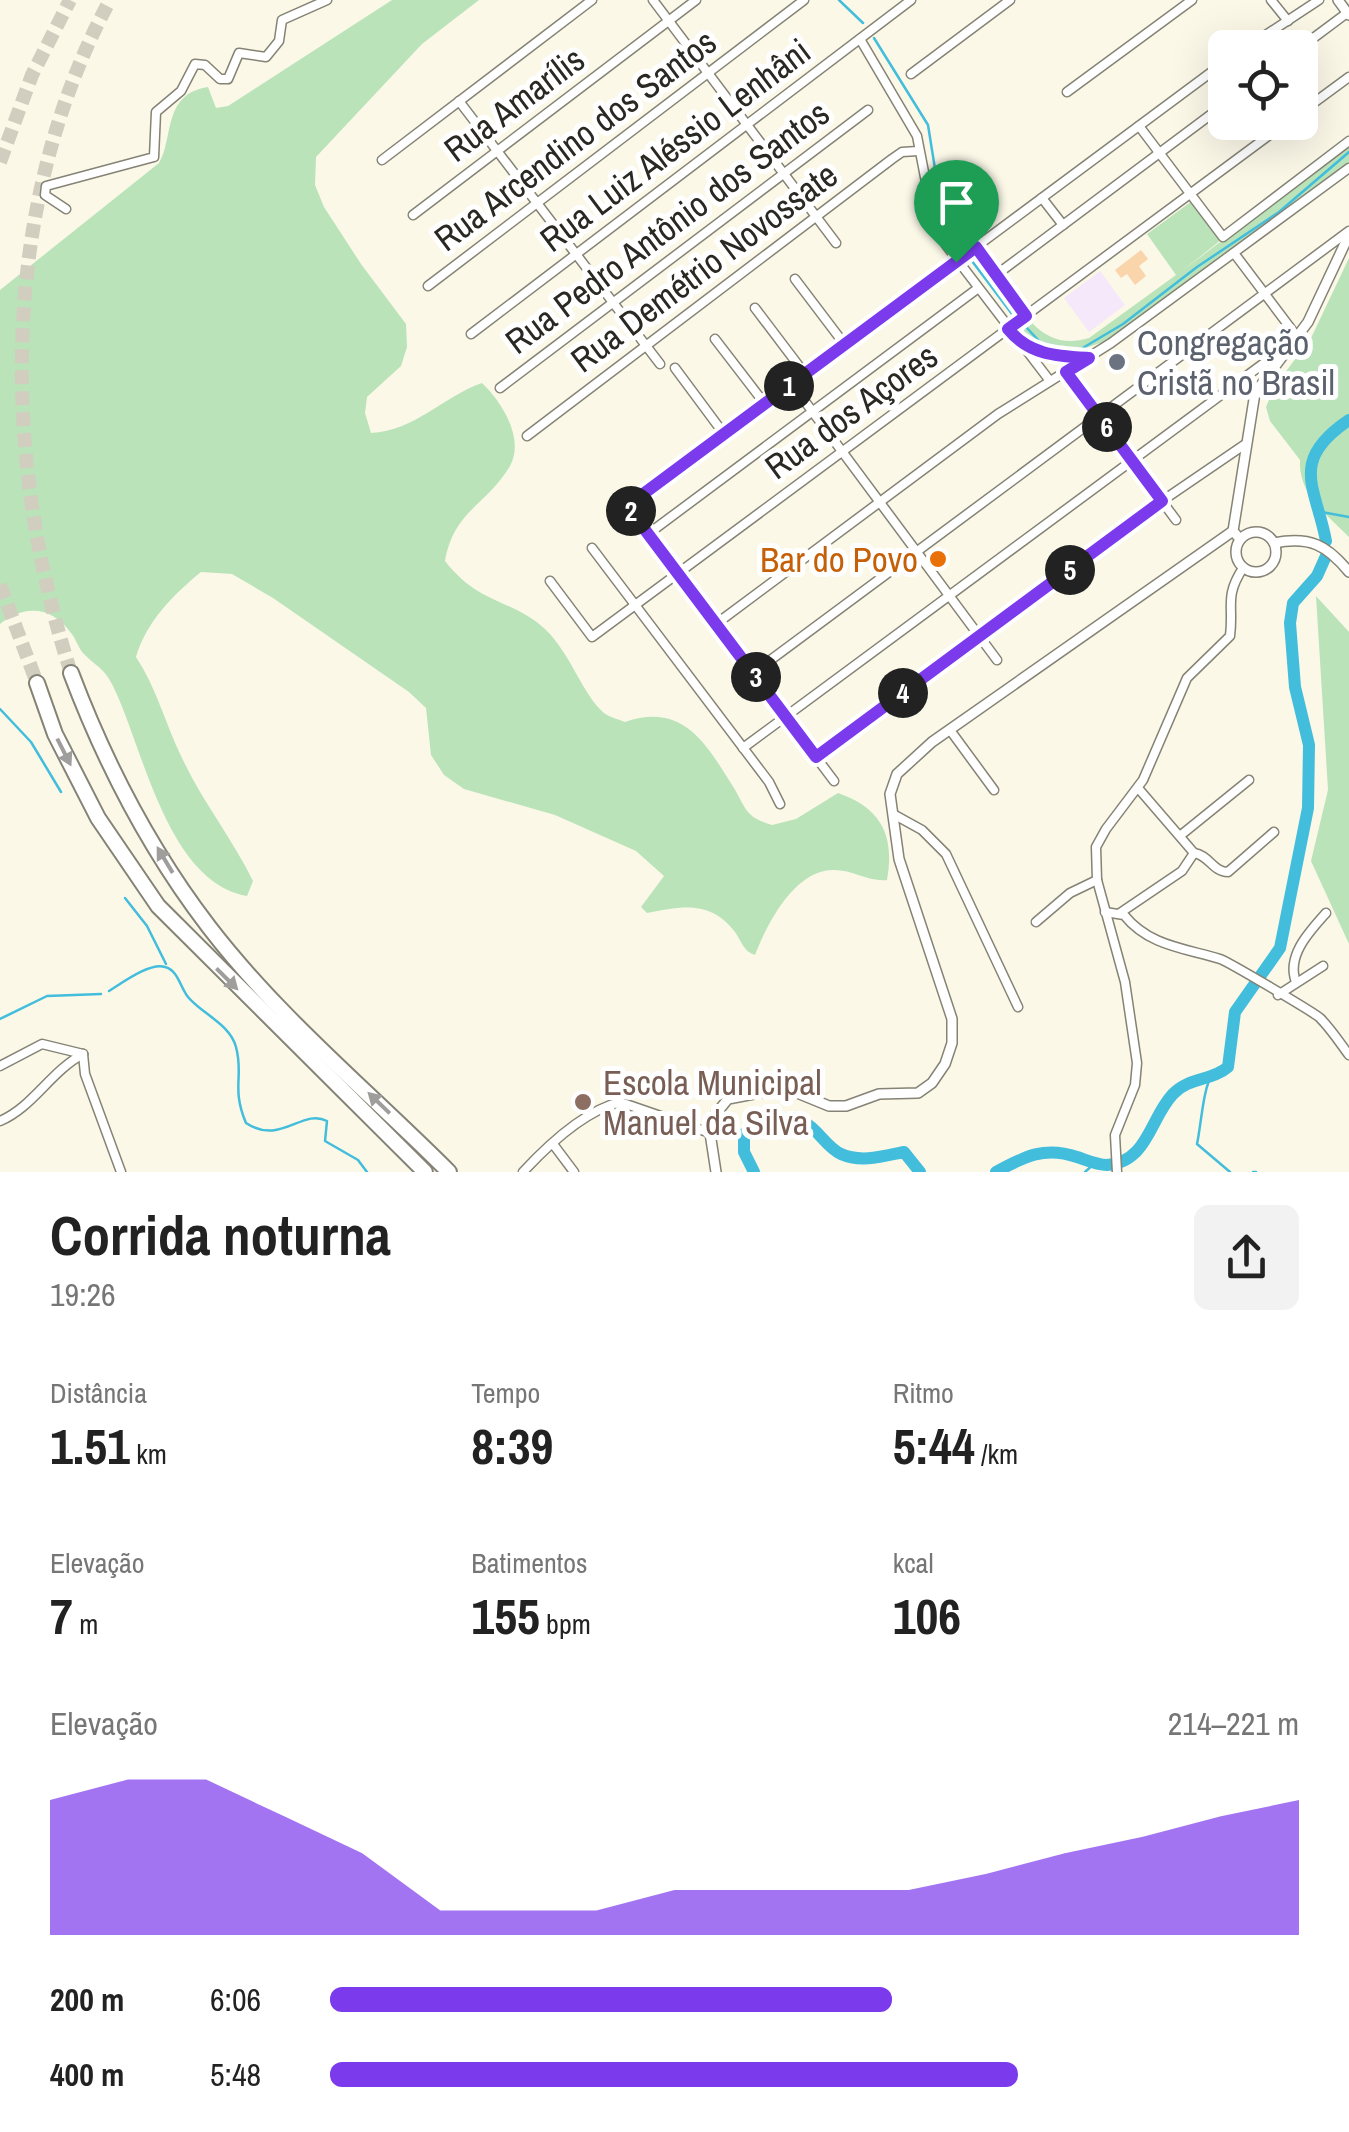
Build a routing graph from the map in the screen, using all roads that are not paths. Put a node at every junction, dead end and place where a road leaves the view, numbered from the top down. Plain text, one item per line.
1 (326, 0) edge
2 (592, 0) edge
3 (653, 0) edge
4 (696, 0) edge
5 (804, 0) edge
6 (911, 0) edge
7 (1010, 0) edge
8 (1192, 0) edge
9 (1271, 0) edge
10 (1319, 0) edge
11 (1338, 0) edge
12 (1348, 14) edge
13 (669, 20) junction
14 (1288, 21) junction
15 (1274, 30) edge
16 (1318, 35) edge
17 (860, 39) junction
18 (709, 72) junction
19 (911, 74) dead end
20 (1208, 75) edge
21 (1349, 77) edge
22 (1067, 92) dead end
23 (1318, 100) edge
24 (460, 101) junction
25 (868, 110) dead end
26 (1208, 117) edge
27 (748, 124) junction
28 (1140, 126) junction
29 (1263, 140) edge
30 (1349, 141) edge
31 (498, 151) junction
32 (918, 151) junction
33 (1160, 153) junction
34 (382, 160) dead end
35 (1349, 168) edge
36 (785, 172) junction
37 (1191, 194) junction
38 (1042, 198) junction
39 (537, 203) junction
40 (66, 209) dead end
41 (413, 215) dead end
42 (819, 216) junction
43 (1063, 225) junction
44 (1349, 233) edge
45 (836, 242) dead end
46 (976, 247) junction
47 (1234, 253) junction
48 (576, 254) junction
49 (956, 262) junction
50 (996, 275) junction
51 (794, 279) dead end
52 (428, 286) dead end
53 (977, 289) junction
54 (1265, 294) junction
55 (613, 302) junction
56 (755, 308) dead end
57 (1026, 316) junction
58 (1008, 329) junction
59 (471, 334) dead end
60 (715, 338) dead end
61 (1298, 338) junction
62 (845, 345) junction
63 (1021, 345) junction
64 (646, 346) junction
65 (1089, 358) junction
66 (660, 364) dead end
67 (676, 368) dead end
68 (1066, 372) junction
69 (805, 374) junction
70 (1050, 381) junction
71 (792, 384) junction
72 (500, 388) dead end
73 (765, 404) junction
74 (813, 412) junction
75 (1099, 416) junction
76 (724, 434) junction
77 (527, 436) dead end
78 (1244, 446) junction
79 (842, 452) junction
80 (1132, 460) junction
81 (1162, 501) junction
82 (880, 502) junction
83 (1176, 520) dead end
84 (648, 534) junction
85 (1237, 535) junction
86 (1274, 543) junction
87 (592, 548) dead end
88 (917, 551) junction
89 (1244, 568) junction
90 (1349, 572) edge
91 (678, 573) junction
92 (550, 582) dead end
93 (949, 595) junction
94 (635, 605) junction
95 (716, 624) junction
96 (980, 636) junction
97 (997, 660) dead end
98 (71, 672) tunnel mouth
99 (753, 673) junction
100 (37, 683) tunnel mouth
101 (786, 716) junction
102 (950, 730) junction
103 (743, 748) junction
104 (816, 757) junction
105 (1249, 780) dead end
106 (834, 781) dead end
107 (1138, 788) junction
108 (994, 790) dead end
109 (780, 804) dead end
110 (893, 814) junction
111 (1274, 832) dead end
112 (1180, 835) junction
113 (1194, 853) junction
114 (1097, 880) junction
115 (1105, 912) junction
116 (1120, 913) junction
117 (1326, 913) dead end
118 (1036, 922) dead end
119 (1322, 966) dead end
120 (1296, 982) junction
121 (1278, 996) junction
122 (1018, 1007) dead end
123 (83, 1054) junction
124 (1349, 1055) edge
125 (0, 1066) edge
126 (0, 1122) edge
127 (710, 1133) junction
128 (553, 1144) junction
129 (1116, 1165) edge
130 (121, 1172) edge
131 (426, 1172) edge
132 (449, 1172) edge
133 (524, 1172) edge
134 (574, 1172) edge
135 (716, 1172) edge

1 - 40 street
2 - 24 street
3 - 13 street
4 - 13 street, Rua Amarílis
5 - 18 street, Rua Arcendino dos Santos
6 - 17 street, Rua Luiz Aléssio Lenhâni
7 - 19 street
8 - 22 street
9 - 14 street
10 - 14 street
11 - 12 street
12 - 16 street
13 - 18 street
13 - 31 street, Rua Amarílis
14 - 15 street
17 - 27 street, Rua Luiz Aléssio Lenhâni
17 - 32 street
18 - 27 street
18 - 39 street, Rua Arcendino dos Santos
20 - 28 street
21 - 23 street
24 - 31 street
24 - 34 street
25 - 36 street, Rua Pedro Antônio dos Santos
26 - 33 street
27 - 36 street
27 - 48 street, Rua Luiz Aléssio Lenhâni
28 - 33 street
28 - 38 street
29 - 37 street, Rua dos Açores
30 - 37 street
31 - 39 street
31 - 41 street, Rua Amarílis
32 - 42 street, Rua Demétrio Novossate
32 - 49 street
33 - 37 street
33 - 43 street
35 - 47 street
36 - 42 street
36 - 55 street, Rua Pedro Antônio dos Santos
37 - 57 street, Rua dos Açores
38 - 43 street
38 - 46 street
39 - 48 street
39 - 52 street, Rua Arcendino dos Santos
42 - 45 street
42 - 64 street, Rua Demétrio Novossate
43 - 50 street
44 - 54 street
44 - 61 street
46 - 49 street
46 - 50 street
47 - 54 street
47 - 65 street
48 - 55 street
48 - 59 street, Rua Luiz Aléssio Lenhâni
49 - 53 street
49 - 62 street
50 - 57 street
51 - 62 street
53 - 58 street
53 - 74 street
54 - 61 street
54 - 75 street
55 - 64 street
55 - 72 street, Rua Pedro Antônio dos Santos
56 - 69 street
57 - 58 street, Rua dos Açores
58 - 63 street
58 - 79 street, Rua dos Açores
60 - 73 street
61 - 78 street
61 - 80 street
62 - 69 street
63 - 65 street
63 - 70 street
64 - 66 street
64 - 77 street, Rua Demétrio Novossate
65 - 68 street
67 - 76 street
68 - 70 street
68 - 75 street
69 - 71 street
70 - 82 street
71 - 73 street
71 - 74 street
73 - 76 street
74 - 79 street
74 - 84 street
75 - 80 street
75 - 88 street
76 - 84 street
78 - 81 street
78 - 85 street
79 - 82 street
79 - 91 street, Rua dos Açores
80 - 81 street
80 - 93 street
81 - 83 street
81 - 96 street
82 - 88 street
82 - 95 street
84 - 91 street
85 - 86 street
85 - 89 street
85 - 102 street
86 - 89 street
86 - 90 street
87 - 94 street
88 - 93 street
88 - 99 street
89 - 107 street
91 - 94 street, Rua dos Açores
91 - 95 street
92 - 94 street, Rua dos Açores
93 - 96 street
93 - 101 street
94 - 103 street
95 - 99 street
96 - 97 street
96 - 104 street
132 -> 98 highway
99 - 101 street
100 -> 131 highway
101 - 103 street
101 - 104 street
102 - 108 street
102 - 110 street
103 - 109 street
104 - 106 street
105 - 112 street
107 - 112 street
107 - 114 street
110 - 122 street
110 - 127 street
111 - 113 street
112 - 113 street
113 - 116 street
114 - 115 street
114 - 118 street
115 - 116 street
115 - 129 street
116 - 121 street
117 - 120 street
119 - 120 street
120 - 121 street
121 - 124 street
123 - 125 street
123 - 126 street
123 - 130 street
127 - 128 street
127 - 135 street
128 - 133 street
128 - 134 street

